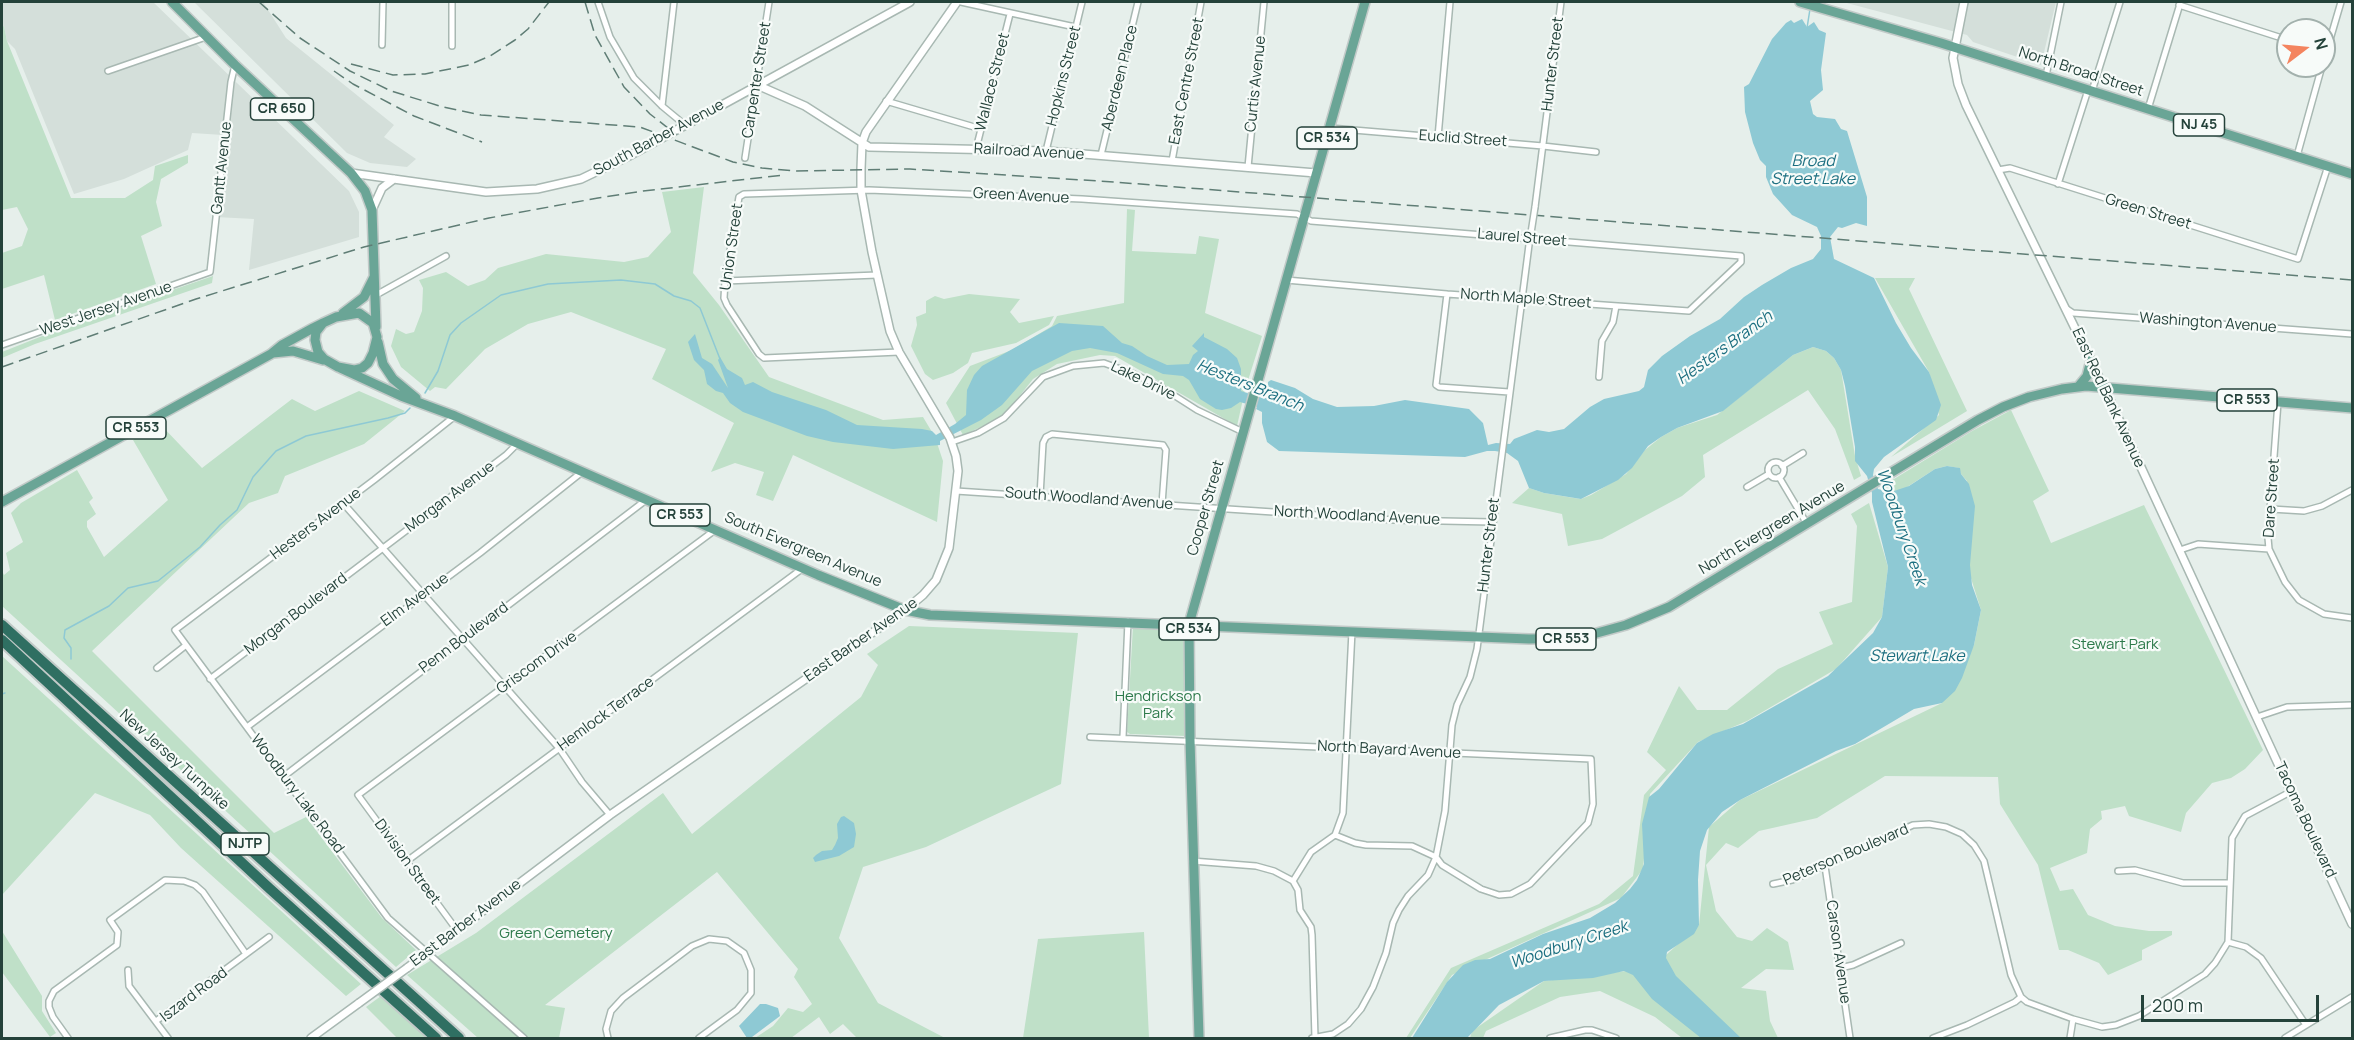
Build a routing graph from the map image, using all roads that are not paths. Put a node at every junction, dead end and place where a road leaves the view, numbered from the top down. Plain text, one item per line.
1 (172, 2) edge
2 (383, 2) edge
3 (452, 2) edge
4 (598, 2) edge
5 (674, 2) edge
6 (769, 2) edge
7 (910, 2) edge
8 (959, 2) edge
9 (1082, 2) edge
10 (1138, 2) edge
11 (1202, 2) edge
12 (1264, 2) edge
13 (1365, 2) edge
14 (1450, 2) edge
15 (1561, 2) edge
16 (1802, 2) edge
17 (1964, 2) edge
18 (2061, 2) edge
19 (2120, 2) edge
20 (2341, 2) edge
21 (2180, 3) edge
22 (1010, 14) junction
23 (2336, 18) edge
24 (1076, 27) junction
25 (207, 36) junction
26 (2276, 36) edge
27 (382, 45) dead end
28 (452, 46) dead end
29 (1954, 47) junction
30 (235, 64) junction
31 (108, 71) dead end
32 (2046, 76) junction
33 (2319, 78) edge
34 (756, 85) junction
35 (2090, 91) junction
36 (886, 101) junction
37 (662, 106) junction
38 (2148, 109) junction
39 (686, 125) junction
40 (1330, 128) junction
41 (981, 129) junction
42 (1438, 138) junction
43 (862, 143) junction
44 (1543, 146) junction
45 (976, 149) junction
46 (1046, 151) junction
47 (1596, 152) dead end
48 (1101, 155) junction
49 (2296, 156) junction
50 (745, 158) dead end
51 (1172, 161) junction
52 (2328, 166) junction
53 (1248, 167) junction
54 (1998, 170) junction
55 (351, 173) junction
56 (1316, 173) junction
57 (2352, 174) edge
58 (394, 179) junction
59 (2058, 184) junction
60 (861, 190) junction
61 (739, 196) joint
62 (372, 210) junction
63 (1303, 217) junction
64 (1530, 236) junction
65 (446, 256) dead end
66 (1741, 256) joint
67 (210, 272) joint
68 (376, 273) junction
69 (877, 275) junction
70 (1286, 280) junction
71 (725, 281) junction
72 (1447, 294) junction
73 (376, 295) junction
74 (1522, 299) junction
75 (1616, 306) junction
76 (2065, 308) junction
77 (336, 317) junction
78 (323, 323) junction
79 (376, 334) junction
80 (2352, 334) edge
81 (2, 344) edge
82 (899, 352) junction
83 (271, 354) junction
84 (2091, 360) junction
85 (334, 365) junction
86 (1599, 377) dead end
87 (2078, 387) junction
88 (2105, 389) junction
89 (1509, 392) junction
90 (2278, 402) junction
91 (427, 405) junction
92 (2352, 408) edge
93 (455, 416) junction
94 (1243, 432) junction
95 (949, 436) junction
96 (516, 444) junction
97 (1803, 453) dead end
98 (1782, 466) junction
99 (582, 472) junction
100 (1769, 474) junction
101 (1779, 477) junction
102 (1748, 487) dead end
103 (2352, 490) edge
104 (956, 491) junction
105 (1040, 496) junction
106 (646, 500) junction
107 (2, 502) edge
108 (343, 503) junction
109 (1162, 504) junction
110 (1221, 508) junction
111 (2271, 509) junction
112 (1492, 522) junction
113 (1807, 524) junction
114 (715, 530) junction
115 (382, 549) junction
116 (2269, 549) junction
117 (2180, 550) junction
118 (804, 567) junction
119 (423, 594) junction
120 (905, 610) junction
121 (2352, 618) edge
122 (1128, 621) junction
123 (1190, 624) junction
124 (2, 625) edge
125 (175, 630) joint
126 (1352, 631) junction
127 (1478, 636) junction
128 (463, 639) junction
129 (2, 640) edge
130 (185, 646) junction
131 (157, 668) dead end
132 (210, 679) junction
133 (505, 686) junction
134 (2352, 705) edge
135 (2257, 717) junction
136 (247, 727) junction
137 (1090, 737) dead end
138 (1123, 737) junction
139 (1190, 740) junction
140 (559, 748) junction
141 (1347, 748) junction
142 (2272, 749) joint
143 (1449, 752) junction
144 (283, 777) junction
145 (2292, 791) junction
146 (358, 795) joint
147 (610, 814) junction
148 (1335, 835) junction
149 (1436, 857) junction
150 (407, 861) junction
151 (1192, 861) junction
152 (1825, 866) junction
153 (2118, 871) dead end
154 (1293, 881) junction
155 (2229, 883) junction
156 (1773, 884) dead end
157 (2352, 924) edge
158 (456, 929) junction
159 (269, 937) dead end
160 (2228, 942) junction
161 (1901, 943) dead end
162 (428, 951) junction
163 (246, 954) junction
164 (1840, 968) junction
165 (128, 970) dead end
166 (2021, 996) junction
167 (2352, 997) edge
168 (2073, 1019) junction
169 (156, 1021) junction
170 (2306, 1025) junction
171 (66, 1038) edge
172 (168, 1038) edge
173 (311, 1038) edge
174 (436, 1038) edge
175 (459, 1038) edge
176 (524, 1038) edge
177 (608, 1038) edge
178 (699, 1038) edge
179 (1199, 1038) edge
180 (1314, 1038) edge
181 (1550, 1038) edge
182 (1616, 1038) edge
183 (1850, 1038) edge
184 (1933, 1038) edge
185 (2070, 1038) edge
186 (2285, 1038) edge

1 - 25 main road, South Evergreen Avenue / CR 650
2 - 27 street
3 - 28 street
4 - 37 street
5 - 37 street
6 - 34 street, Carpenter Street
7 - 34 street, South Barber Avenue
8 - 22 street
8 - 36 street, East Barber Avenue
9 - 24 street, Hopkins Street
10 - 48 street, Aberdeen Place
11 - 51 street, East Centre Street
12 - 53 street, Curtis Avenue
13 - 40 main road, Cooper Street / CR 534
14 - 42 street
15 - 44 street, Hunter Street
16 - 29 main road, North Broad Street / NJ 45
17 - 29 street, East Red Bank Avenue
18 - 32 street
19 - 35 street
20 - 23 street
21 - 26 street
21 - 38 street
22 - 24 street
22 - 41 street, Wallace Street
24 - 46 street, Hopkins Street
25 - 30 main road, South Evergreen Avenue / CR 650
25 - 31 street
29 - 32 main road, North Broad Street / NJ 45
29 - 54 street, East Red Bank Avenue
30 - 55 main road, South Evergreen Avenue / CR 650
30 - 67 street, Gantt Avenue
32 - 35 main road, North Broad Street / NJ 45
33 - 49 street
34 - 39 street, South Barber Avenue
34 - 43 street, Railroad Avenue
34 - 50 street, Carpenter Street
35 - 38 main road, North Broad Street / NJ 45
35 - 59 street
36 - 41 street
36 - 43 street, East Barber Avenue
37 - 39 street
38 - 49 main road, North Broad Street / NJ 45
39 - 58 street, South Barber Avenue
40 - 42 street, Euclid Street
40 - 56 main road, Cooper Street / CR 534
41 - 45 street, Wallace Street
42 - 44 street, Euclid Street
43 - 45 street, Railroad Avenue
43 - 60 street, East Barber Avenue
44 - 47 street, Euclid Street
44 - 64 street, Hunter Street, bridge
45 - 46 street, Railroad Avenue
46 - 48 street, Railroad Avenue
48 - 51 street, Railroad Avenue
49 - 52 main road, North Broad Street / NJ 45
51 - 53 street, Railroad Avenue
52 - 57 main road, North Broad Street / NJ 45
52 - 59 street, Green Street
53 - 56 street, Railroad Avenue
54 - 59 street, Green Street
54 - 76 street, East Red Bank Avenue
55 - 58 street, South Barber Avenue
55 - 62 main road, South Evergreen Avenue / CR 650
56 - 63 main road, Cooper Street / CR 534
58 - 62 street
60 - 61 street, Green Avenue
60 - 63 street, Green Avenue
60 - 69 street, East Barber Avenue
61 - 71 street, Union Street
62 - 68 main road, South Evergreen Avenue / CR 650
63 - 64 street, Laurel Street
63 - 70 main road, Cooper Street / CR 534
64 - 66 street, Laurel Street
64 - 74 street, Hunter Street
65 - 73 street
66 - 75 street, North Maple Street
67 - 81 street, West Jersey Avenue
68 - 73 main road, South Evergreen Avenue / CR 650
68 - 77 main road
69 - 71 street
69 - 82 street, East Barber Avenue
70 - 72 street, North Maple Street
70 - 94 main road, Cooper Street / CR 534
71 - 82 street, Union Street
72 - 74 street, North Maple Street
72 - 89 street
73 - 79 main road, South Evergreen Avenue / CR 650
74 - 75 street, North Maple Street
74 - 89 street, Hunter Street
75 - 86 street
76 - 80 street, Washington Avenue
76 - 84 street, East Red Bank Avenue
77 - 78 main road
77 - 79 main road
78 - 83 main road, CR 553
78 - 85 main road
79 - 85 main road
79 - 91 main road, South Evergreen Avenue / CR 553
82 - 95 street, East Barber Avenue
83 - 85 main road, CR 553
83 - 107 main road, CR 553
84 - 87 main road
84 - 88 street, East Red Bank Avenue
85 - 91 main road, South Evergreen Avenue / CR 553
87 - 88 main road, North Evergreen Avenue / CR 553
87 - 113 main road, North Evergreen Avenue / CR 553
88 - 90 main road, North Evergreen Avenue / CR 553
88 - 117 street, East Red Bank Avenue
89 - 112 street, Hunter Street
90 - 92 main road, North Evergreen Avenue / CR 553
90 - 111 street, Dare Street
91 - 93 main road, South Evergreen Avenue / CR 553
93 - 96 main road, South Evergreen Avenue / CR 553
93 - 108 street, Hesters Avenue
94 - 95 street, Lake Drive
94 - 110 main road, Cooper Street / CR 534
95 - 104 street, East Barber Avenue
96 - 99 main road, South Evergreen Avenue / CR 553
96 - 115 street, Morgan Avenue
97 - 98 street
98 - 100 street
98 - 101 street
99 - 106 main road, South Evergreen Avenue / CR 553
99 - 119 street, Elm Avenue
100 - 101 street
100 - 102 street
101 - 113 street
103 - 111 street
104 - 105 street, South Woodland Avenue
104 - 120 street, East Barber Avenue
105 - 109 street, South Woodland Avenue
105 - 109 street
106 - 114 main road, South Evergreen Avenue / CR 553
106 - 128 street, Penn Boulevard
108 - 115 street
108 - 125 street, Hesters Avenue
109 - 110 street, South Woodland Avenue
110 - 112 street, North Woodland Avenue
110 - 123 main road, Cooper Street / CR 534
111 - 116 street, Dare Street
112 - 127 street, Hunter Street
113 - 127 main road, North Evergreen Avenue / CR 553
114 - 118 main road, South Evergreen Avenue / CR 553
114 - 133 street, Griscom Drive
115 - 119 street
115 - 132 street, Morgan Boulevard
116 - 117 street
116 - 121 street, Dare Street
117 - 135 street, East Red Bank Avenue
118 - 120 main road, South Evergreen Avenue / CR 553
118 - 140 street, Hemlock Terrace
119 - 128 street
119 - 136 street, Elm Avenue
120 - 122 main road, South Evergreen Avenue / CR 553
120 - 147 street, East Barber Avenue
122 - 123 main road, South Evergreen Avenue / CR 553
122 - 138 street
123 - 126 main road, North Evergreen Avenue / CR 553
123 - 139 main road, Cooper Street / CR 534
124 - 175 highway, New Jersey Turnpike / NJTP
125 - 130 street, Woodbury Lake Road
126 - 127 main road, North Evergreen Avenue / CR 553
126 - 141 street
127 - 143 street, Hunter Street
128 - 133 street
128 - 144 street, Penn Boulevard
129 - 174 highway, New Jersey Turnpike / NJTP
130 - 131 street
130 - 132 street, Woodbury Lake Road
132 - 136 street, Woodbury Lake Road
133 - 140 street
133 - 146 street, Griscom Drive
134 - 135 street
135 - 142 street, East Red Bank Avenue
136 - 144 street, Woodbury Lake Road
137 - 138 street, North Bayard Avenue
138 - 139 street, North Bayard Avenue
139 - 141 street, North Bayard Avenue
139 - 151 main road, Cooper Street / CR 534
140 - 147 street
140 - 150 street, Hemlock Terrace
141 - 143 street, North Bayard Avenue
141 - 148 street
142 - 145 street, Tacoma Boulevard
143 - 149 street, Hunter Street
143 - 149 street, North Bayard Avenue
144 - 162 street, Woodbury Lake Road
145 - 155 street
145 - 157 street, Tacoma Boulevard
146 - 150 street, Division Street
147 - 158 street, East Barber Avenue
148 - 149 street
148 - 154 street
149 - 180 street, Hunter Street
150 - 158 street, Division Street
151 - 154 street
151 - 179 main road, Cooper Street / CR 534
152 - 156 street, Peterson Boulevard
152 - 164 street, Carson Avenue
152 - 166 street, Peterson Boulevard
153 - 155 street
154 - 180 street
155 - 160 street
158 - 162 street, East Barber Avenue
159 - 163 street, Iszard Road
160 - 168 street
160 - 170 street
161 - 164 street
162 - 173 street, East Barber Avenue, bridge
162 - 176 street, Woodbury Lake Road
163 - 169 street, Iszard Road
163 - 171 street
164 - 183 street, Carson Avenue
165 - 169 street
166 - 168 street
166 - 184 street
167 - 170 street
168 - 185 street
169 - 172 street, Iszard Road
170 - 186 street
177 - 178 street
181 - 182 street

